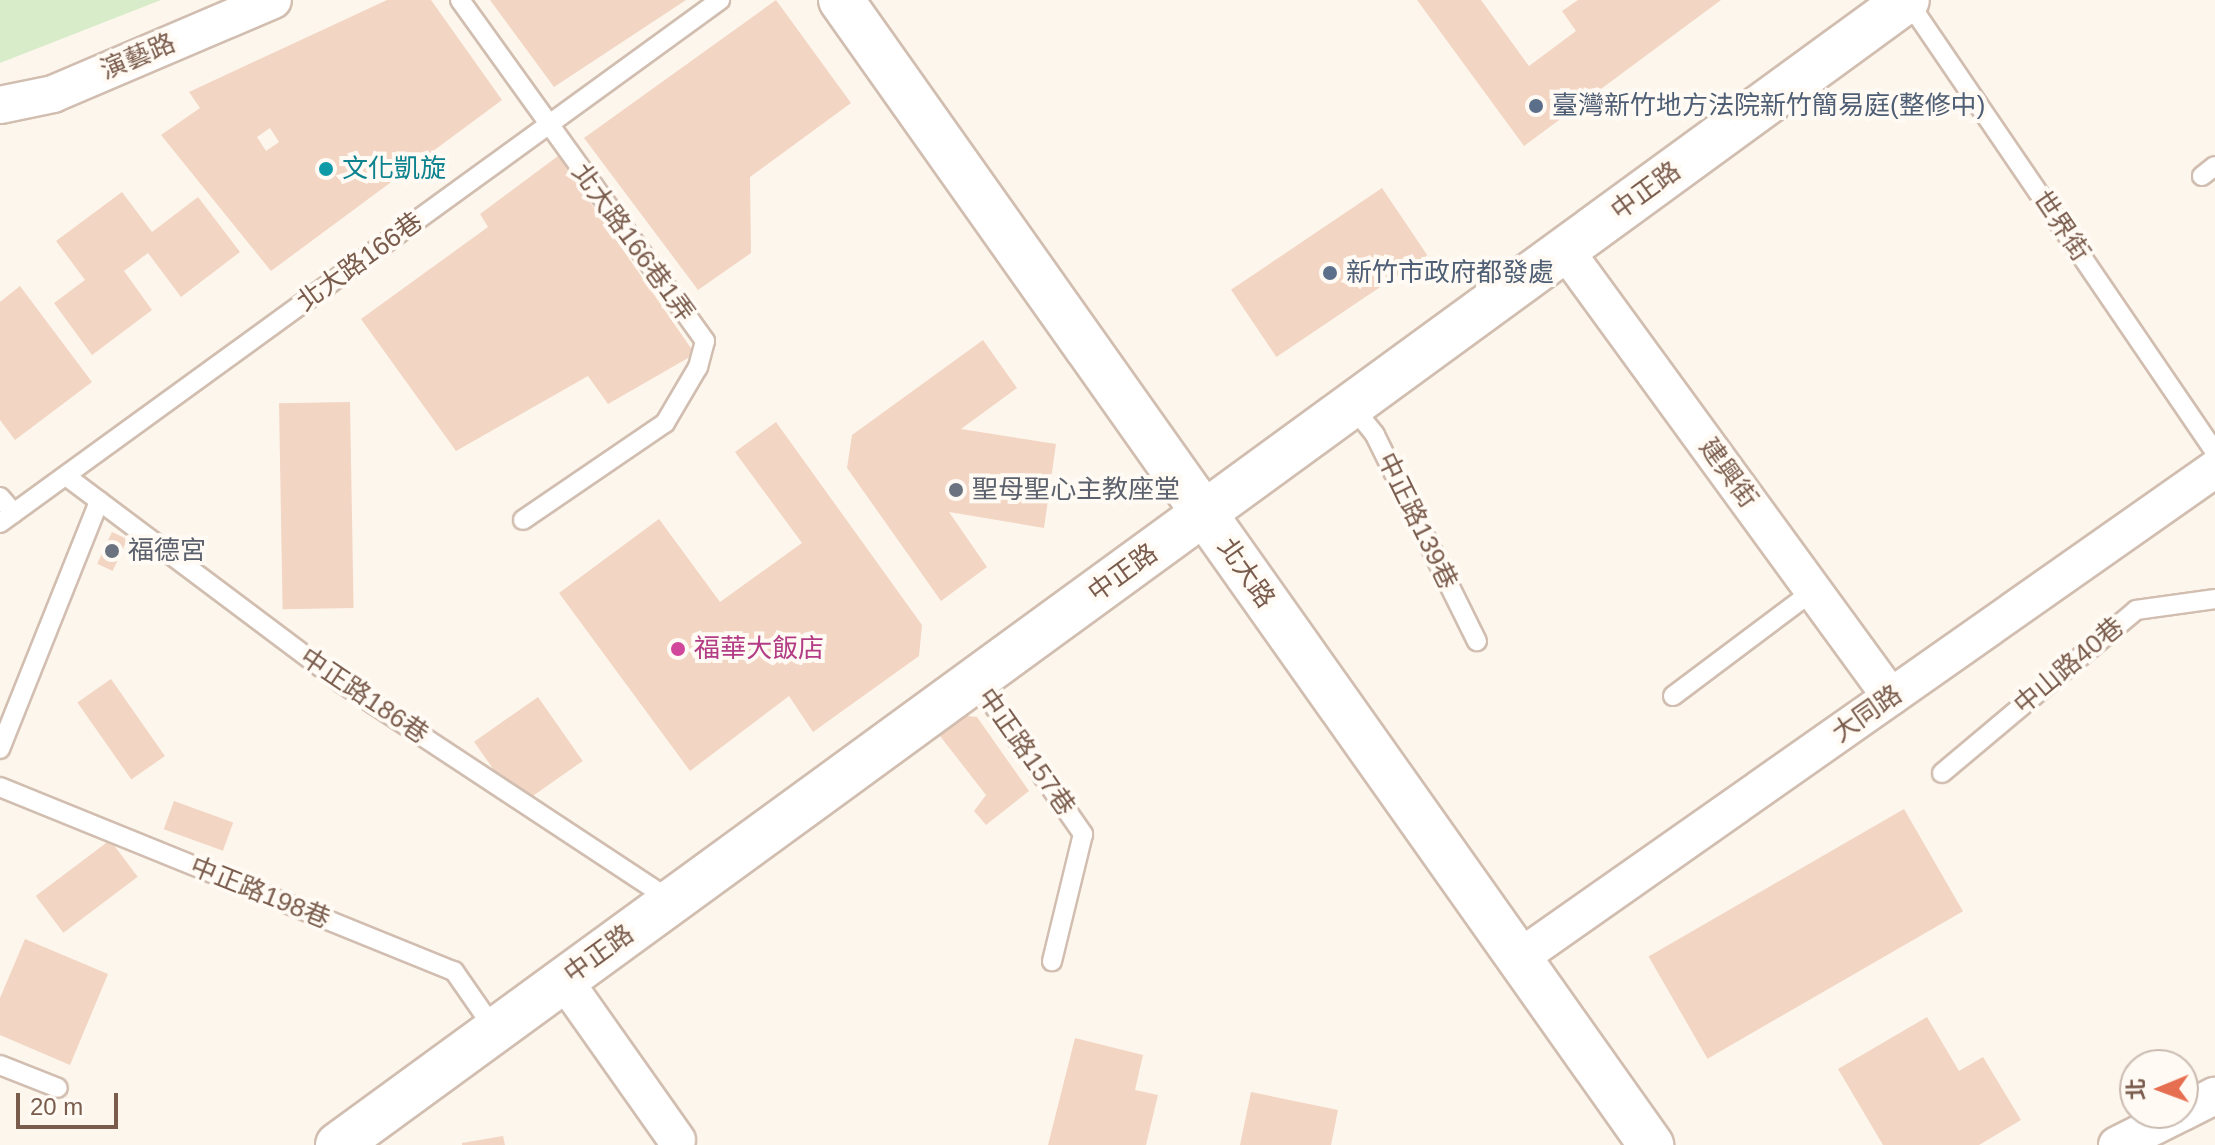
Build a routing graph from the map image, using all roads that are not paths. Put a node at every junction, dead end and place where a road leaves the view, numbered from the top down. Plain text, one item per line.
1 (273, 0) edge
2 (460, 0) edge
3 (720, 0) edge
4 (841, 0) edge
5 (1907, 0) edge
6 (0, 105) edge
7 (547, 126) junction
8 (1565, 250) junction
9 (1351, 405) junction
10 (2215, 452) edge
11 (2215, 469) edge
12 (66, 476) junction
13 (0, 497) edge
14 (99, 501) junction
15 (1204, 513) junction
16 (7, 518) edge
17 (523, 520) dead end
18 (1814, 590) junction
19 (2215, 599) edge
20 (1477, 641) dead end
21 (976, 680) junction
22 (1673, 696) dead end
23 (1891, 697) junction
24 (0, 749) edge
25 (1942, 773) dead end
26 (0, 787) edge
27 (672, 901) junction
28 (1519, 958) junction
29 (1052, 961) dead end
30 (564, 980) junction
31 (496, 1030) junction
32 (0, 1065) edge
33 (58, 1088) dead end
34 (2150, 1129) edge
35 (678, 1143) edge
36 (338, 1145) edge
37 (1651, 1145) edge
38 (2117, 1145) edge

1 - 6 street, 演藝路
2 - 7 lane
3 - 7 lane, 北大路166巷
4 - 15 street, 北大路
5 - 8 street, 中正路
5 - 10 lane, 世界街
7 - 12 lane, 北大路166巷
7 - 17 lane, 北大路166巷1弄
8 - 9 street, 中正路
8 - 18 street, 建興街
9 - 15 street, 中正路
9 - 20 lane, 中正路139巷
11 - 23 street, 大同路
12 - 14 lane, 中正路186巷
12 - 16 lane, 北大路166巷
13 - 16 lane
14 - 24 lane
14 - 27 lane, 中正路186巷
15 - 21 street, 中正路
15 - 28 street, 北大路
18 - 22 lane
18 - 23 street, 建興街
19 - 25 lane, 中山路40巷
21 - 27 street, 中正路
21 - 29 lane, 中正路157巷
23 - 28 street, 大同路
26 - 31 lane, 中正路198巷
27 - 30 street, 中正路
28 - 37 street, 北大路
30 - 31 street, 中正路
30 - 35 street
31 - 36 street, 中正路
32 - 33 lane
34 - 38 street

